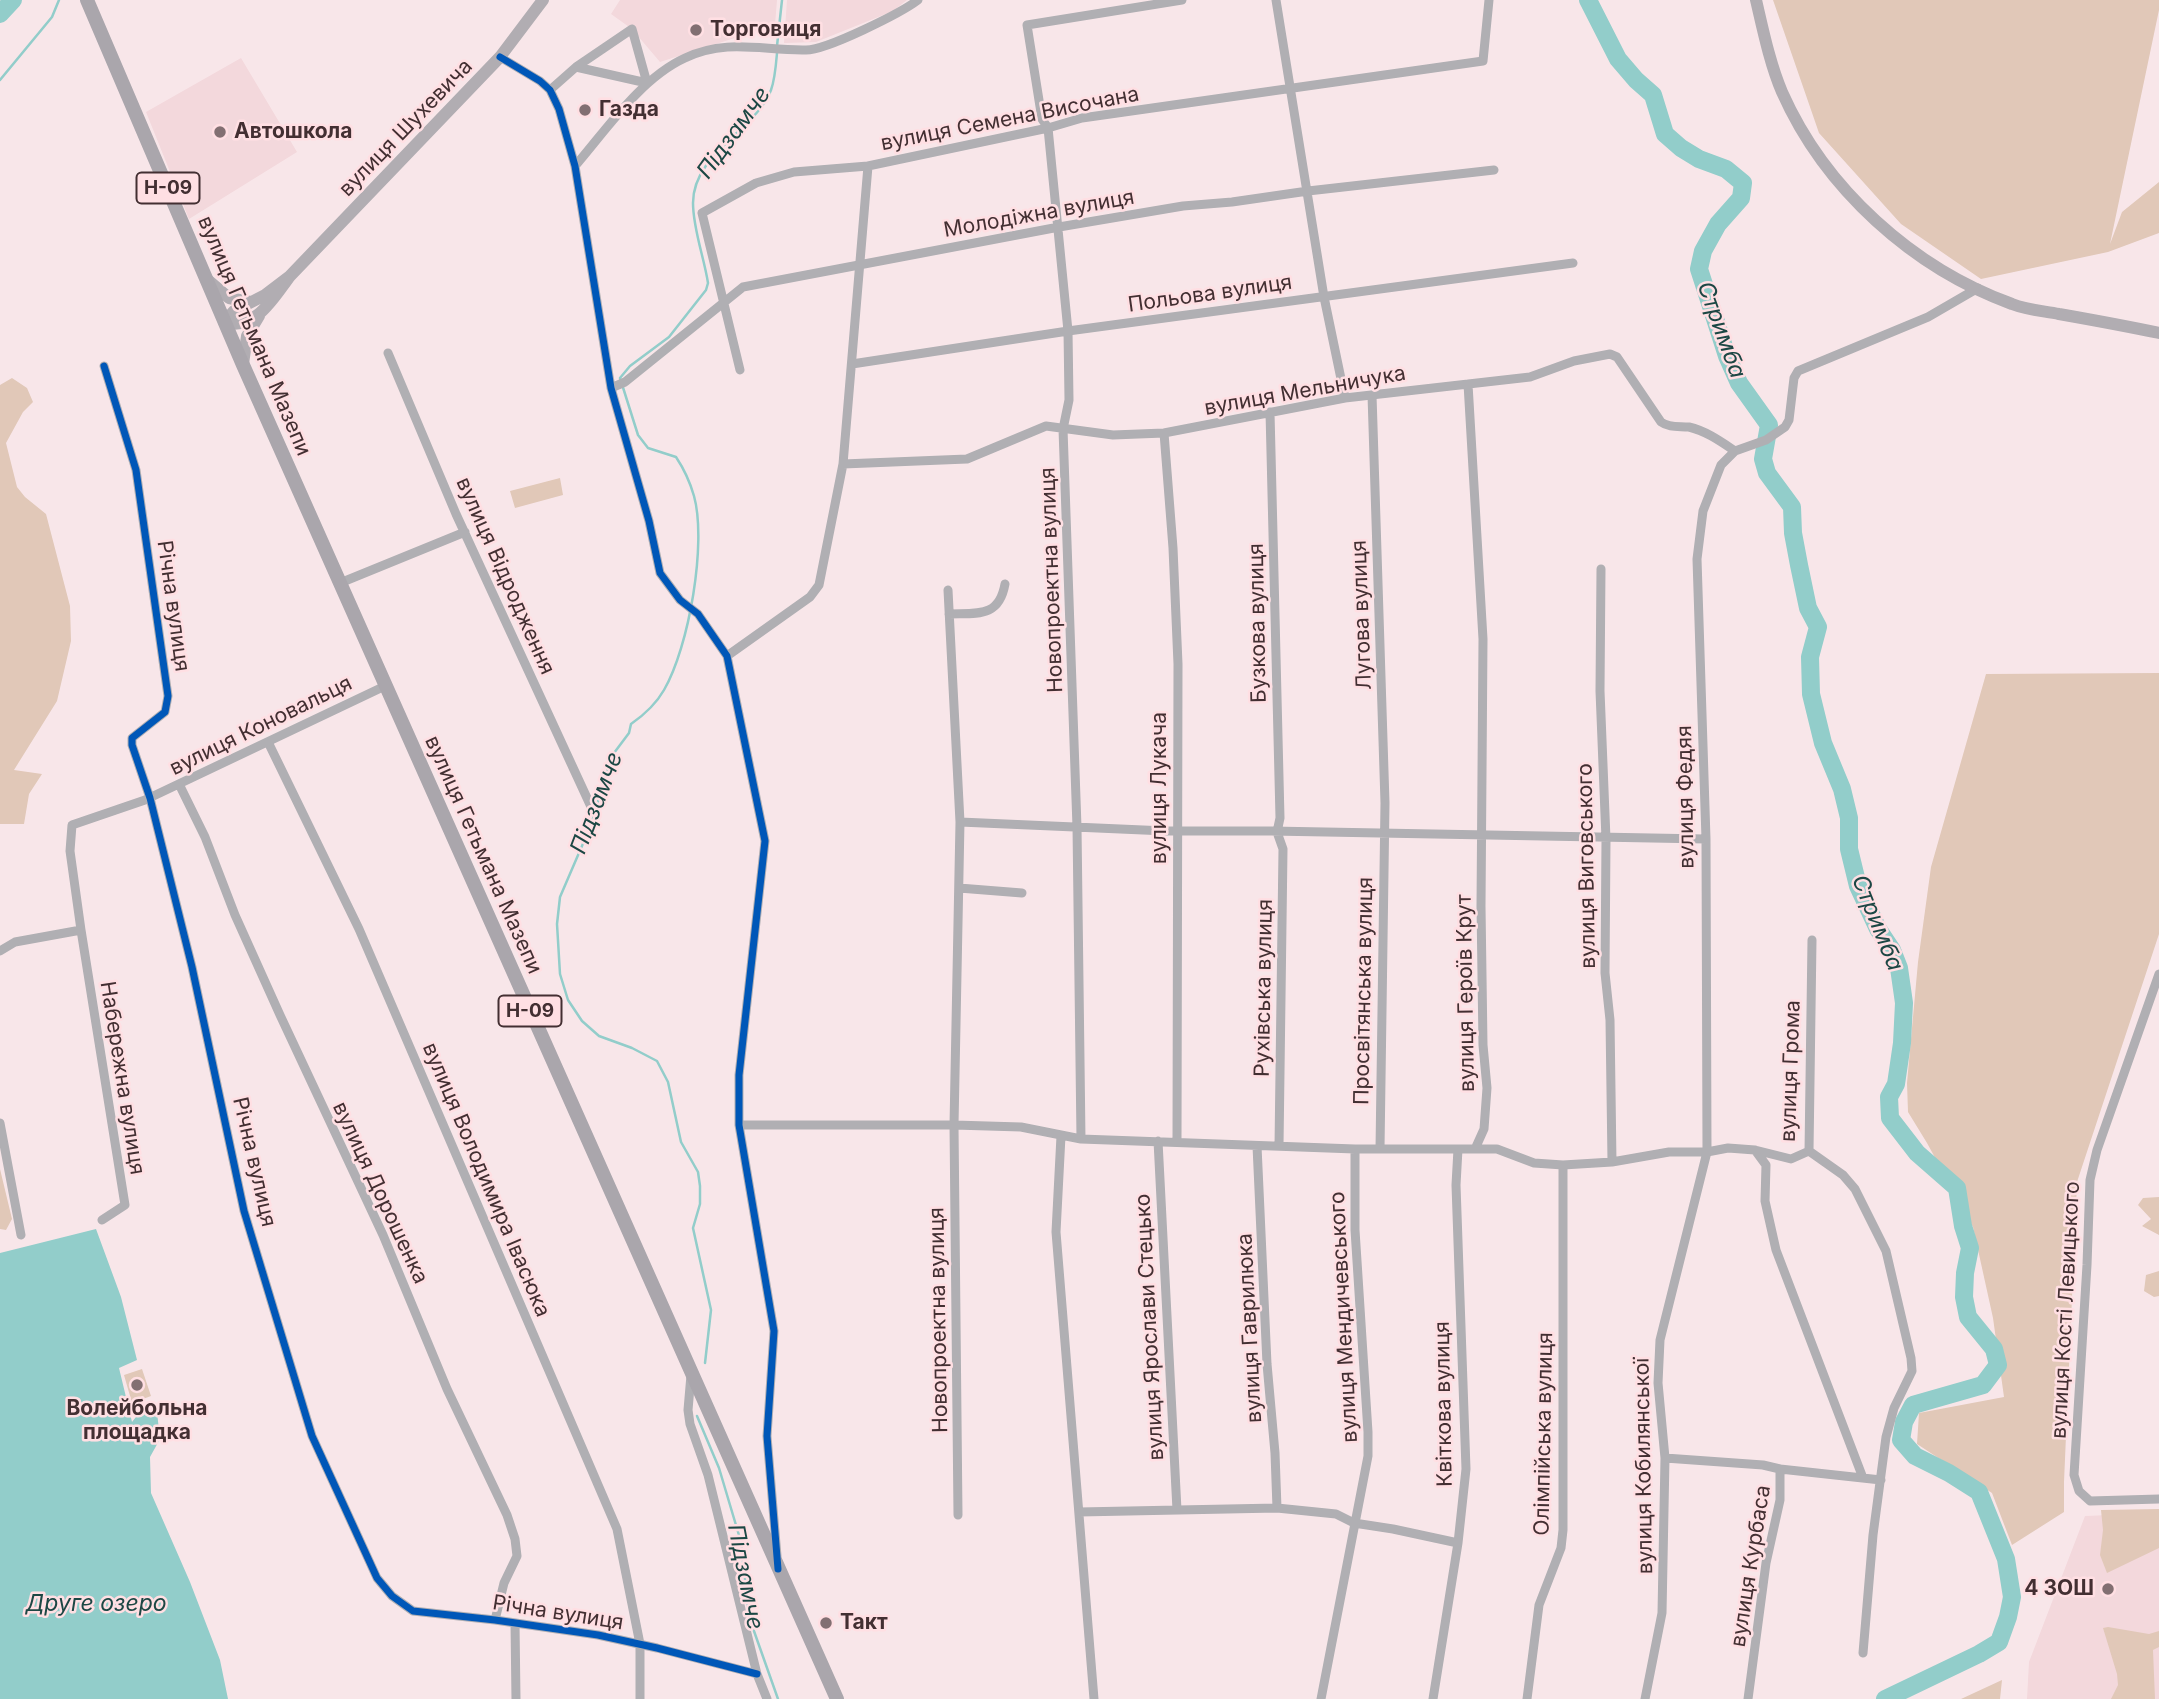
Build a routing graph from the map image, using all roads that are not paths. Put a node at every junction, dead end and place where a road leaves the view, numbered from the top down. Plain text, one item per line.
1 (87, 0) edge
2 (543, 0) edge
3 (918, 0) edge
4 (1182, 0) edge
5 (1276, 0) edge
6 (1489, 0) edge
7 (1756, 0) edge
8 (500, 57) junction
9 (576, 67) junction
10 (647, 83) junction
11 (550, 90) junction
12 (1292, 90) junction
13 (1048, 128) junction
14 (575, 166) junction
15 (868, 166) junction
16 (1493, 170) dead end
17 (1308, 191) junction
18 (1059, 227) junction
19 (1573, 263) dead end
20 (860, 265) junction
21 (204, 274) junction
22 (290, 276) junction
23 (1978, 288) junction
24 (1324, 297) junction
25 (251, 302) junction
26 (724, 302) junction
27 (260, 314) junction
28 (224, 322) junction
29 (1068, 331) junction
30 (2159, 333) edge
31 (388, 353) dead end
32 (852, 364) junction
33 (243, 365) junction
34 (104, 366) dead end
35 (740, 370) dead end
36 (1468, 384) junction
37 (618, 385) junction
38 (1372, 395) junction
39 (1345, 398) junction
40 (1270, 412) junction
41 (1063, 429) junction
42 (1164, 433) junction
43 (1735, 451) junction
44 (843, 464) junction
45 (465, 532) junction
46 (1601, 569) dead end
47 (340, 583) junction
48 (1005, 584) dead end
49 (948, 590) dead end
50 (949, 614) junction
51 (727, 656) junction
52 (385, 686) junction
53 (268, 742) junction
54 (179, 784) junction
55 (150, 798) junction
56 (593, 811) dead end
57 (960, 822) junction
58 (72, 825) joint
59 (1077, 827) junction
60 (1178, 830) junction
61 (1277, 832) junction
62 (1384, 833) junction
63 (1481, 835) junction
64 (1606, 839) junction
65 (1706, 839) junction
66 (959, 888) junction
67 (1022, 893) dead end
68 (81, 930) junction
69 (1812, 940) dead end
70 (0, 951) edge
71 (2159, 974) edge
72 (0, 1123) edge
73 (739, 1125) junction
74 (954, 1125) junction
75 (1061, 1136) junction
76 (1081, 1139) junction
77 (1158, 1141) junction
78 (1177, 1142) junction
79 (1258, 1146) junction
80 (1279, 1146) junction
81 (1355, 1149) junction
82 (1380, 1149) junction
83 (1458, 1149) junction
84 (1475, 1149) junction
85 (1755, 1150) junction
86 (1809, 1151) junction
87 (1707, 1152) junction
88 (1612, 1162) junction
89 (1563, 1165) junction
90 (102, 1220) dead end
91 (21, 1234) dead end
92 (691, 1373) junction
93 (1665, 1458) junction
94 (1780, 1469) junction
95 (1863, 1478) junction
96 (1881, 1480) junction
97 (2159, 1499) edge
98 (1277, 1508) junction
99 (1177, 1510) junction
100 (1079, 1513) junction
101 (958, 1515) dead end
102 (1354, 1523) junction
103 (1458, 1543) junction
104 (778, 1569) junction
105 (495, 1620) junction
106 (516, 1623) junction
107 (640, 1644) junction
108 (1863, 1653) dead end
109 (757, 1674) junction
110 (516, 1699) edge
111 (640, 1699) edge
112 (767, 1699) edge
113 (837, 1699) edge
114 (1094, 1699) edge
115 (1321, 1699) edge
116 (1433, 1699) edge
117 (1527, 1699) edge
118 (1645, 1699) edge
119 (1748, 1699) edge

1 - 21 main road, вулиця Гетьмана Мазепи / Н-09
2 - 8 main road, вулиця Шухевича
3 - 10 street
4 - 13 street, Новопроектна вулиця
5 - 12 street
6 - 12 street, вулиця Семена Височана
7 - 23 main road
8 - 11 street
8 - 22 main road, вулиця Шухевича
9 - 10 street
9 - 10 street
9 - 11 street
10 - 14 street
11 - 14 street
12 - 13 street, вулиця Семена Височана
12 - 17 street
13 - 15 street, вулиця Семена Височана
13 - 18 street, Новопроектна вулиця
14 - 37 street
15 - 20 street, вулиця Семена Височана
15 - 26 street
16 - 17 street, Молодіжна вулиця
17 - 18 street, Молодіжна вулиця
17 - 24 street
18 - 20 street, Молодіжна вулиця
18 - 29 street, Новопроектна вулиця
19 - 24 street, Польова вулиця
20 - 26 street, Молодіжна вулиця
20 - 32 street, вулиця Семена Височана
21 - 25 main road
21 - 28 main road, вулиця Гетьмана Мазепи / Н-09
22 - 25 main road
22 - 27 main road
23 - 30 main road
23 - 43 street
24 - 29 street, Польова вулиця
24 - 39 street
25 - 28 main road
26 - 35 street
26 - 37 street, Молодіжна вулиця
27 - 28 main road
27 - 33 main road
28 - 33 main road, вулиця Гетьмана Мазепи / Н-09
29 - 32 street, Польова вулиця
29 - 41 street, Новопроектна вулиця
31 - 45 street, вулиця Відродження
32 - 44 street, вулиця Семена Височана
33 - 47 main road, вулиця Гетьмана Мазепи / Н-09
34 - 55 street, Річна вулиця
36 - 38 street, вулиця Мельничука
36 - 43 street, вулиця Мельничука
36 - 63 street, вулиця Героїв Крут
37 - 51 street
38 - 39 street, вулиця Мельничука
38 - 62 street, Лугова вулиця
39 - 40 street, вулиця Мельничука
40 - 42 street, вулиця Мельничука
40 - 61 street, Бузкова вулиця
41 - 42 street, вулиця Мельничука
41 - 44 street, вулиця Мельничука
41 - 59 street, Новопроектна вулиця
42 - 60 street, вулиця Лукача
43 - 65 street, вулиця Федяя
44 - 51 street, вулиця Семена Височана
45 - 47 street
45 - 56 street, вулиця Відродження
46 - 64 street, вулиця Виговського
47 - 52 main road, вулиця Гетьмана Мазепи / Н-09
48 - 50 street
49 - 50 street, Новопроектна вулиця
50 - 57 street, Новопроектна вулиця
51 - 73 street
52 - 53 street, вулиця Коновальця
52 - 92 main road, вулиця Гетьмана Мазепи / Н-09
53 - 54 street, вулиця Коновальця
53 - 107 street, вулиця Володимира Івасюка
54 - 55 street, вулиця Коновальця
54 - 105 street, вулиця Дорошенка
55 - 58 street, вулиця Коновальця
55 - 105 street, Річна вулиця
57 - 59 street
57 - 66 street, Новопроектна вулиця
58 - 68 street, Набережна вулиця
59 - 60 street
59 - 76 street, Новопроектна вулиця
60 - 61 street
60 - 78 street, вулиця Лукача
61 - 62 street
61 - 80 street, Рухівська вулиця
62 - 63 street
62 - 82 street, Просвітянська вулиця
63 - 64 street
63 - 84 street, вулиця Героїв Крут
64 - 65 street
64 - 88 street, вулиця Виговського
65 - 87 street, вулиця Федяя
66 - 67 street
66 - 74 street, Новопроектна вулиця
68 - 70 street
68 - 90 street, Набережна вулиця
69 - 86 street, вулиця Грома
71 - 97 street, вулиця Кості Левицького
72 - 91 street
73 - 74 street, вулиця Грома
73 - 104 street
74 - 75 street, вулиця Грома
74 - 101 street, Новопроектна вулиця
75 - 76 street, вулиця Грома
75 - 100 street
76 - 77 street, вулиця Грома
77 - 78 street, вулиця Грома
77 - 99 street, вулиця Ярослави Стецько
78 - 79 street, вулиця Грома
79 - 80 street, вулиця Грома
79 - 98 street, вулиця Гаврилюка
80 - 81 street, вулиця Грома
81 - 82 street, вулиця Грома
81 - 102 street, вулиця Мендичевського
82 - 83 street, вулиця Грома
83 - 84 street, вулиця Грома
83 - 103 street, Квіткова вулиця
84 - 89 street, вулиця Грома
85 - 86 street, вулиця Грома
85 - 87 street, вулиця Грома
85 - 95 street
86 - 96 street
87 - 88 street, вулиця Грома
87 - 93 street, вулиця Кобилянської
88 - 89 street, вулиця Грома
89 - 117 street, Олімпійська вулиця
92 - 104 main road, вулиця Гетьмана Мазепи / Н-09
92 - 109 street
93 - 94 street, вулиця Курбаса
93 - 118 street, вулиця Кобилянської
94 - 95 street
94 - 119 street, вулиця Курбаса
95 - 96 street
96 - 108 street
98 - 99 street
98 - 102 street
99 - 100 street
100 - 114 street
102 - 103 street
102 - 115 street, вулиця Мендичевського
103 - 116 street, Квіткова вулиця
104 - 113 main road, вулиця Гетьмана Мазепи / Н-09
105 - 106 street, Річна вулиця
106 - 107 street, Річна вулиця
106 - 110 street
107 - 109 street, Річна вулиця
107 - 111 street, вулиця Володимира Івасюка
109 - 112 street

